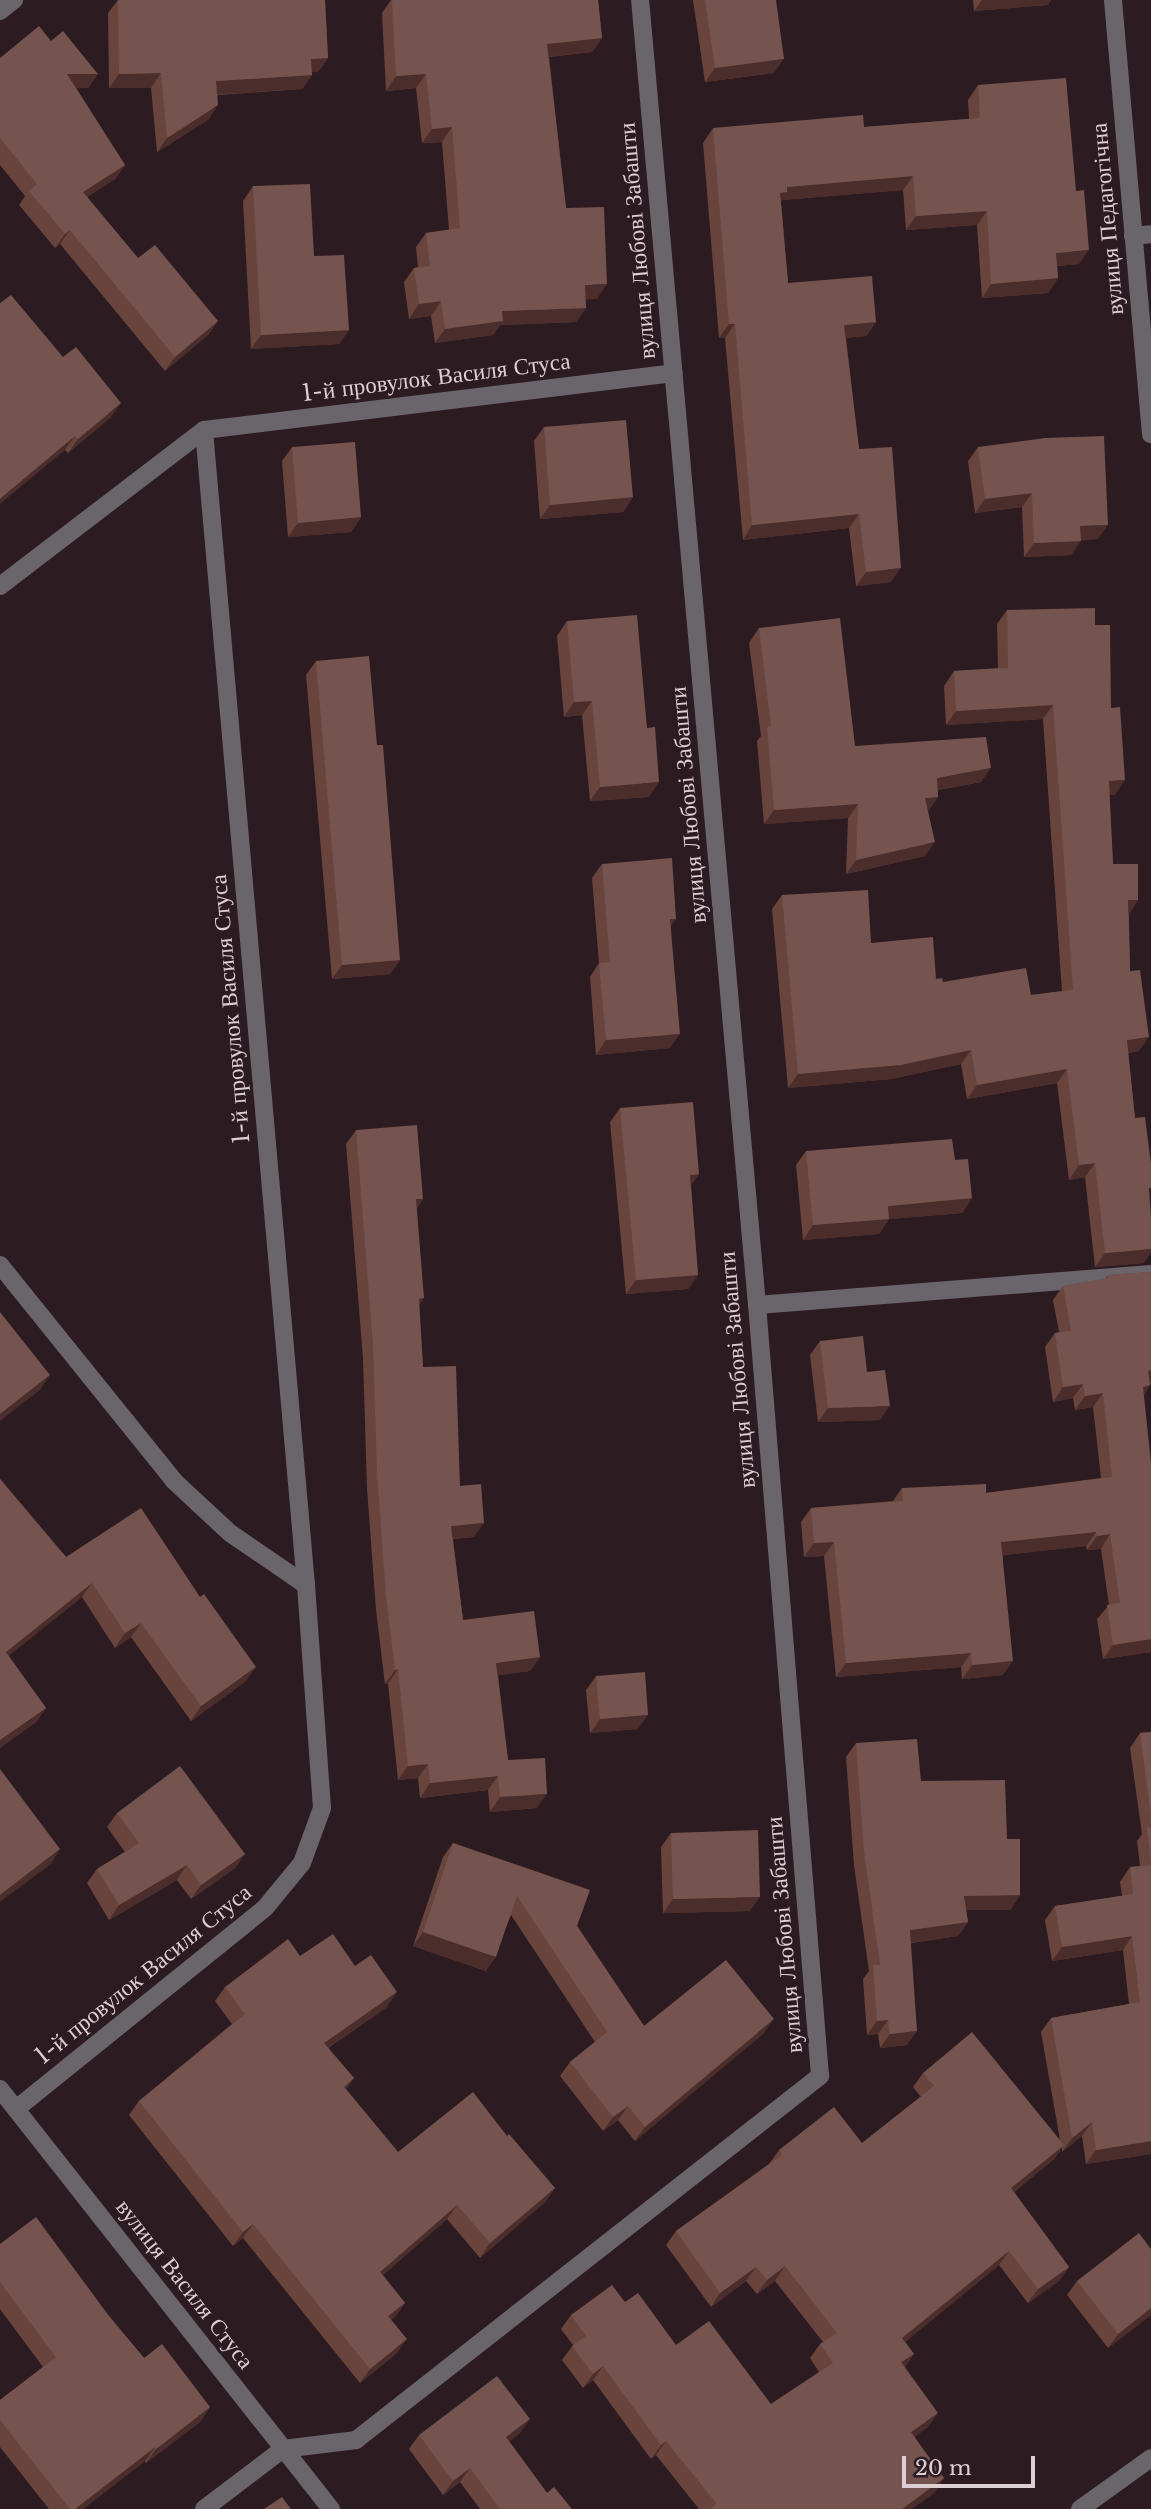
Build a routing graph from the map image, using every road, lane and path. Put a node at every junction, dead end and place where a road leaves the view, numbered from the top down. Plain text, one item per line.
1 (14, 0) edge
2 (640, 0) edge
3 (1113, 0) edge
4 (0, 11) edge
5 (1142, 235) edge
6 (674, 373) junction
7 (204, 430) junction
8 (1151, 434) edge
9 (0, 586) edge
10 (0, 1265) edge
11 (1151, 1274) edge
12 (757, 1305) junction
13 (306, 1585) junction
14 (0, 2089) edge
15 (16, 2109) junction
16 (283, 2449) junction
17 (1151, 2458) edge
18 (204, 2509) edge
19 (331, 2509) edge
20 (1080, 2509) edge

1 - 4 street
2 - 6 street, вулиця Любові Забашти
3 - 5 street, вулиця Педагогічна
5 - 8 street, вулиця Педагогічна
6 - 7 street, 1-й провулок Василя Стуса
6 - 12 street, вулиця Любові Забашти
7 - 9 street
7 - 13 street, 1-й провулок Василя Стуса
10 - 13 street
11 - 12 street
12 - 16 street, вулиця Любові Забашти
13 - 15 street, 1-й провулок Василя Стуса
14 - 15 street, вулиця Василя Стуса
15 - 16 street, вулиця Василя Стуса
16 - 18 street
16 - 19 street, вулиця Василя Стуса
17 - 20 street

